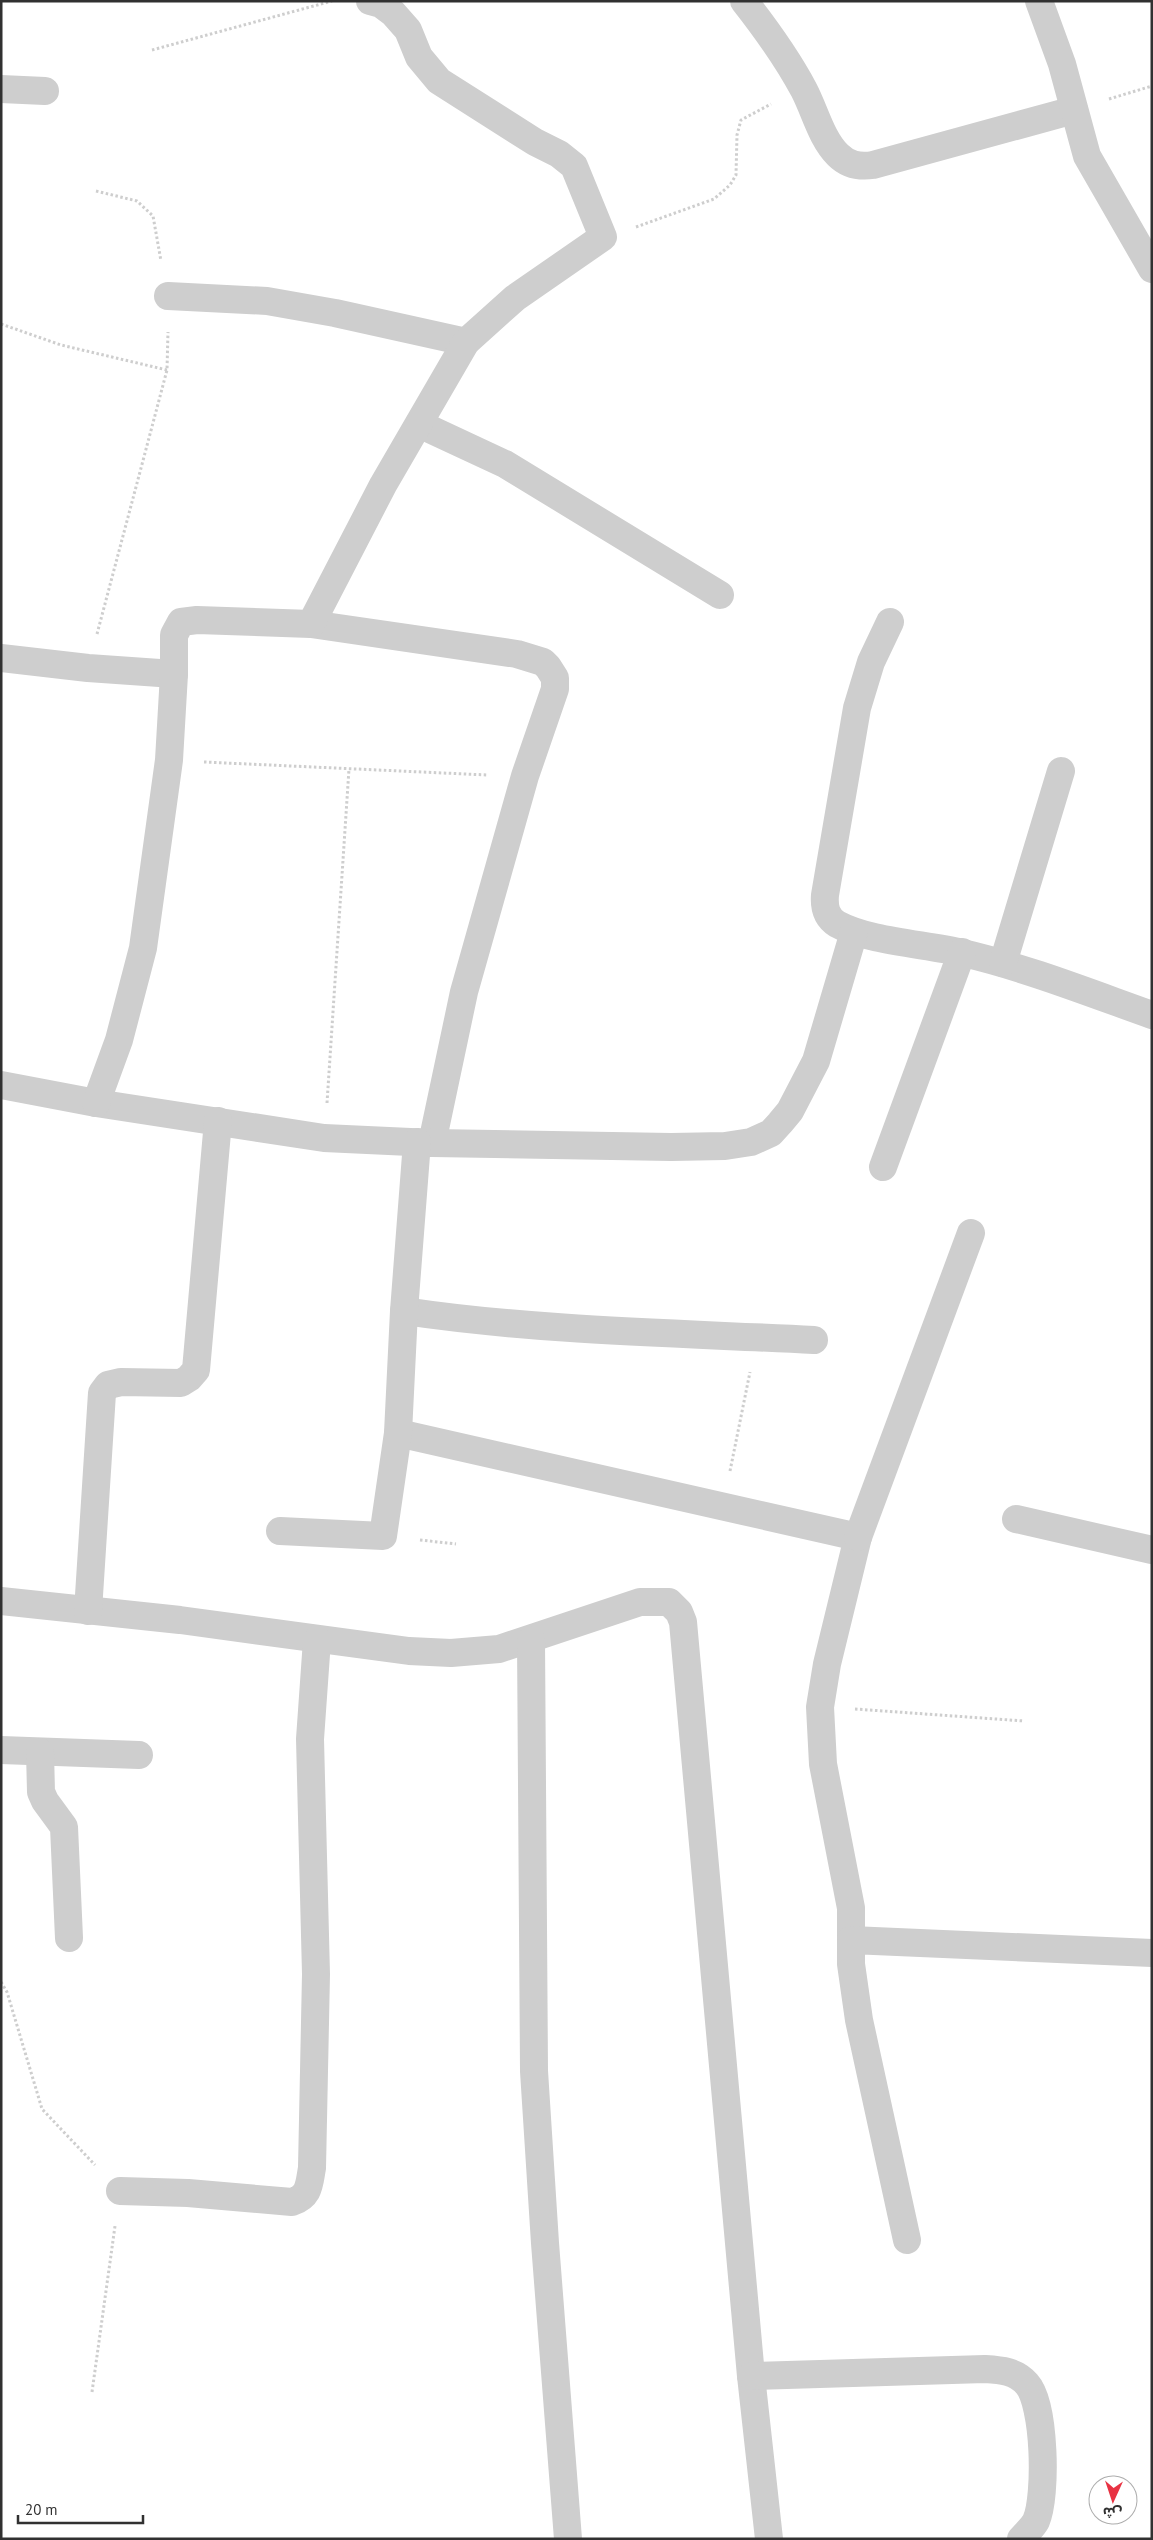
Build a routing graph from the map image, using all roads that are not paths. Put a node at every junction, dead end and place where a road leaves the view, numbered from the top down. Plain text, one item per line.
1 (370, 1) edge
2 (744, 1) edge
3 (1039, 1) edge
4 (1, 89) edge
5 (45, 91) dead end
6 (1074, 110) junction
7 (1152, 269) edge
8 (168, 296) road end
9 (466, 342) junction
10 (419, 424) junction
11 (720, 595) dead end
12 (890, 622) dead end
13 (310, 624) junction
14 (2, 664) edge
15 (174, 674) junction
16 (1061, 771) dead end
17 (854, 932) junction
18 (962, 952) junction
19 (1003, 963) junction
20 (1152, 1015) edge
21 (1, 1085) edge
22 (96, 1103) junction
23 (218, 1122) junction
24 (424, 1142) junction
25 (883, 1167) dead end
26 (971, 1233) dead end
27 (404, 1311) junction
28 (814, 1340) dead end
29 (398, 1433) junction
30 (1016, 1518) dead end
31 (280, 1531) dead end
32 (858, 1538) junction
33 (1152, 1550) edge
34 (1, 1601) edge
35 (88, 1611) junction
36 (317, 1640) junction
37 (530, 1640) junction
38 (1, 1750) edge
39 (40, 1752) junction
40 (139, 1755) dead end
41 (69, 1938) dead end
42 (851, 1940) junction
43 (1152, 1953) edge
44 (120, 2191) road end
45 (907, 2240) dead end
46 (752, 2376) junction
47 (568, 2539) edge
48 (769, 2539) edge
49 (1021, 2539) edge

1 - 9 street
2 - 6 street
3 - 6 street
4 - 5 street
6 - 7 street
8 - 9 street
9 - 10 street
10 - 11 street
10 - 13 street
12 - 17 street
13 - 15 street
13 - 24 street
14 - 15 street
15 - 22 street
16 - 19 street
17 - 18 street
17 - 24 street
18 - 19 street
18 - 25 street
19 - 20 street
21 - 22 street
22 - 23 street
23 - 24 street
23 - 35 street
24 - 27 street
26 - 32 street
27 - 28 street
27 - 29 street
29 - 31 street
29 - 32 street
30 - 33 street
32 - 42 street
34 - 35 street
35 - 36 street
36 - 37 street
36 - 44 street
37 - 46 street
37 - 47 street
38 - 39 street
39 - 40 street
39 - 41 street
42 - 43 street
42 - 45 street
46 - 48 street
46 - 49 street

